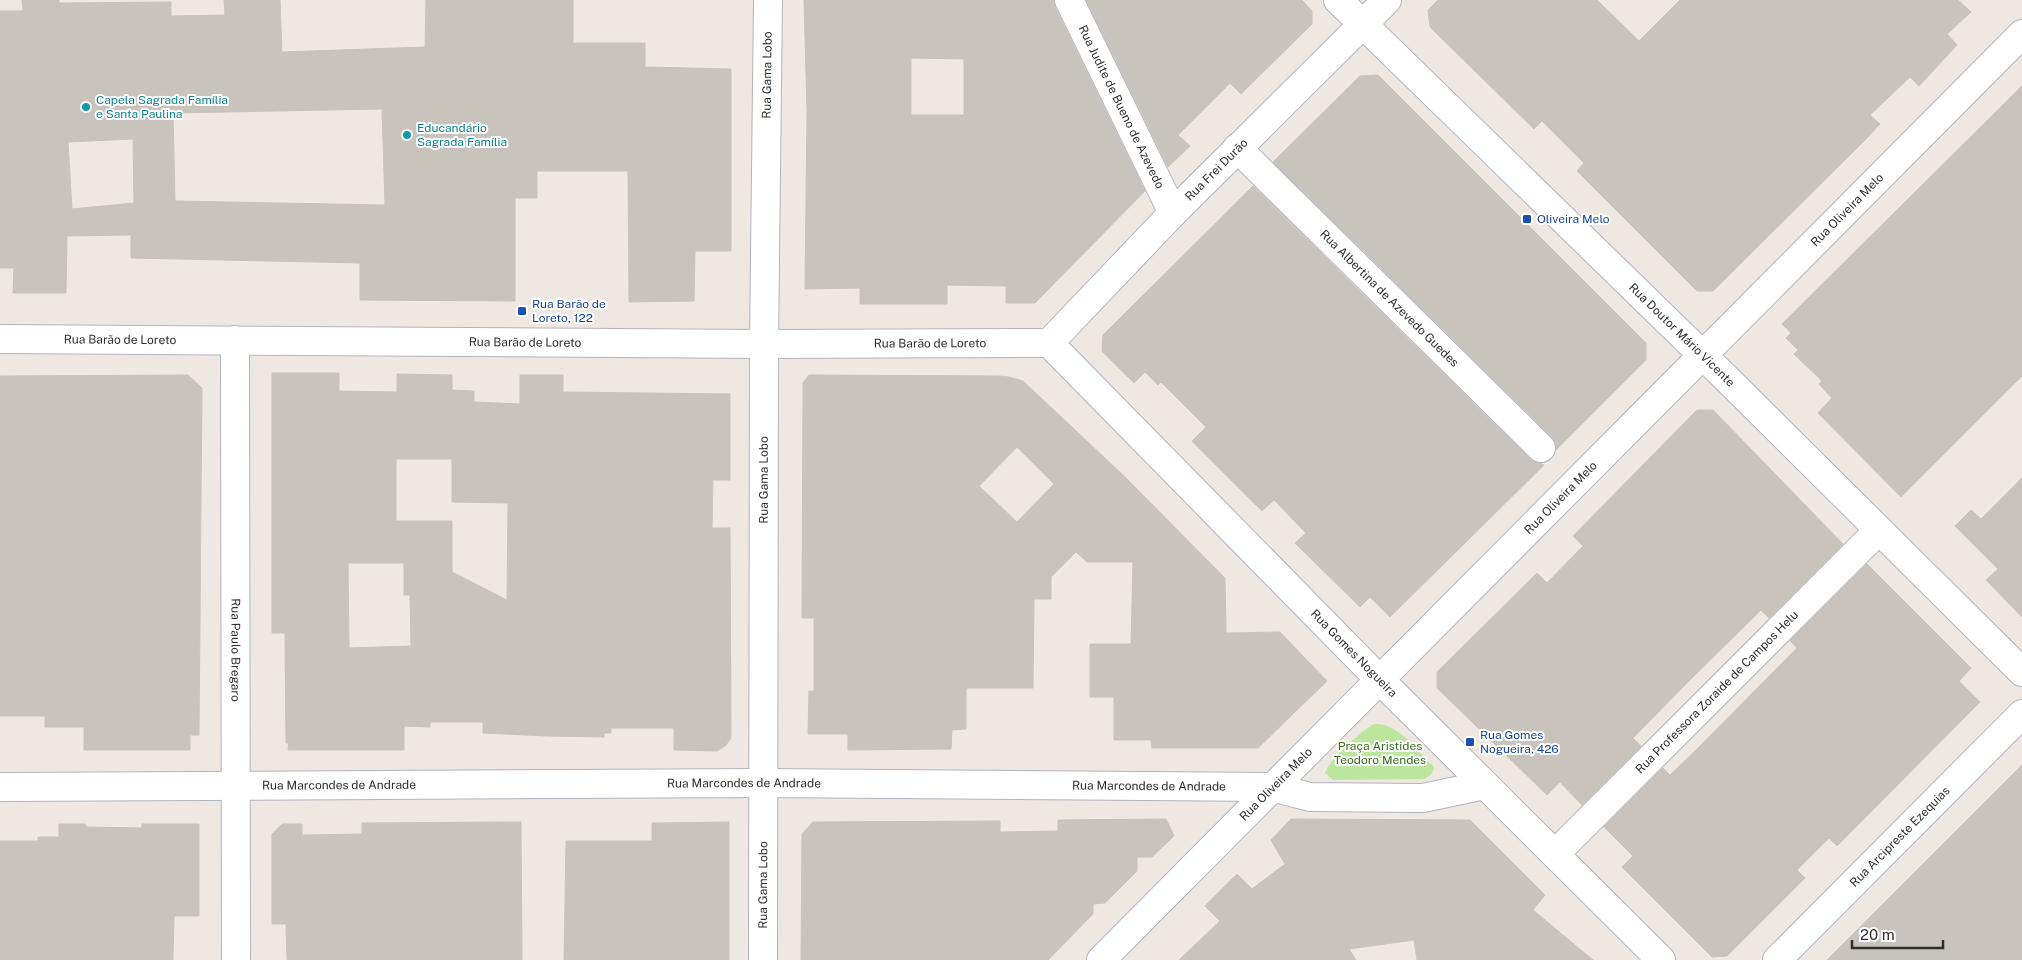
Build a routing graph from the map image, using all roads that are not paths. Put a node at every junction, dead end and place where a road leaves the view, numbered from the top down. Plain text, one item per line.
1 (768, 0) edge
2 (1069, 0) edge
3 (1338, 0) edge
4 (1387, 0) edge
5 (1362, 25) junction
6 (2022, 34) edge
7 (1237, 148) junction
8 (1173, 213) junction
9 (0, 339) edge
10 (235, 340) junction
11 (1049, 343) junction
12 (764, 344) junction
13 (1703, 355) junction
14 (1541, 448) dead end
15 (1879, 530) junction
16 (2022, 672) edge
17 (1380, 680) junction
18 (2022, 714) edge
19 (764, 783) junction
20 (1485, 785) junction
21 (0, 787) edge
22 (236, 787) junction
23 (1272, 787) junction
24 (1555, 854) junction
25 (236, 960) edge
26 (763, 960) edge
27 (1101, 960) edge
28 (1661, 960) edge
29 (1777, 960) edge

1 - 12 street, Rua Gama Lobo
2 - 8 street, Rua Judite de Bueno de Azevedo
3 - 5 street, Rua Doutor Mário Vicente
4 - 5 street, Rua Frei Durão
5 - 7 street, Rua Frei Durão
5 - 13 street, Rua Doutor Mário Vicente
6 - 13 street, Rua Oliveira Melo
7 - 8 street, Rua Frei Durão
7 - 14 street, Rua Albertina de Azevedo Guedes
8 - 11 street, Rua Frei Durão
9 - 10 street, Rua Barão de Loreto
10 - 12 street, Rua Barão de Loreto
10 - 22 street, Rua Paulo Bregaro
11 - 12 street, Rua Barão de Loreto
11 - 17 street, Rua Gomes Nogueira
12 - 19 street, Rua Gama Lobo
13 - 15 street, Rua Doutor Mário Vicente
13 - 17 street, Rua Oliveira Melo
15 - 16 street, Rua Doutor Mário Vicente
15 - 24 street, Rua Professora Zoraide de Campos Helu
17 - 20 street, Rua Gomes Nogueira
17 - 23 street, Rua Oliveira Melo
18 - 29 street, Rua Arcipreste Ezequias
19 - 22 street, Rua Marcondes de Andrade
19 - 23 street, Rua Marcondes de Andrade
19 - 26 street, Rua Gama Lobo
20 - 23 street, Rua Marcondes de Andrade
20 - 24 street, Rua Gomes Nogueira
21 - 22 street, Rua Marcondes de Andrade
22 - 25 street, Rua Paulo Bregaro
23 - 27 street, Rua Oliveira Melo
24 - 28 street, Rua Gomes Nogueira

